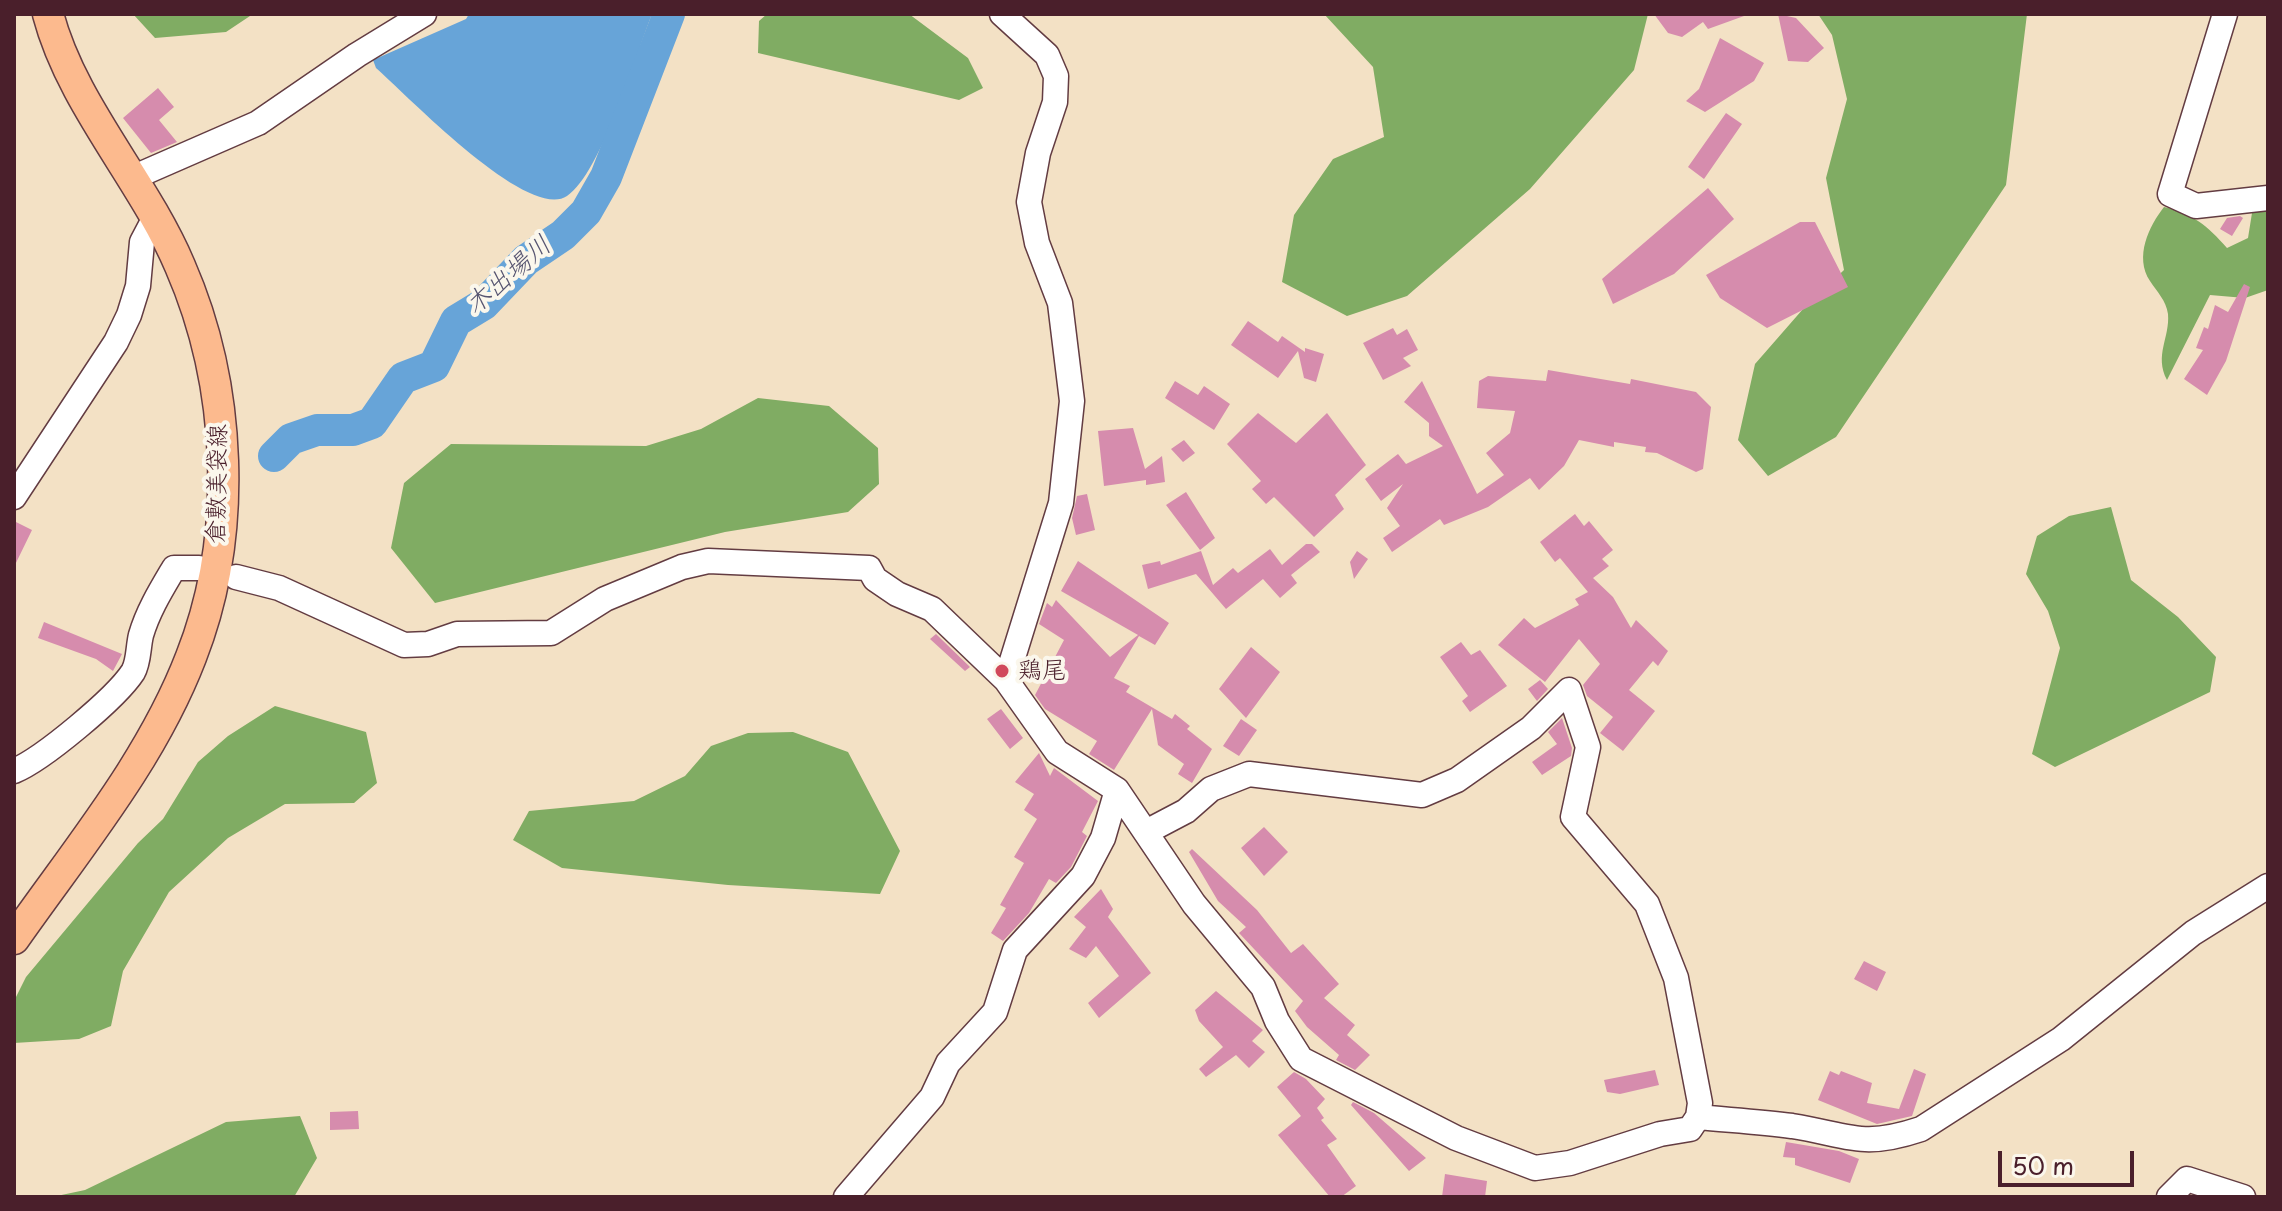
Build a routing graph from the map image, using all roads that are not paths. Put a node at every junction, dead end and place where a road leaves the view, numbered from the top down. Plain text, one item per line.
1 (48, 14) edge
2 (424, 14) edge
3 (1002, 14) edge
4 (2225, 14) edge
5 (132, 178) junction
6 (2268, 198) edge
7 (160, 224) junction
8 (14, 497) edge
9 (199, 568) dead end
10 (236, 577) dead end
11 (1006, 680) junction
12 (14, 771) edge
13 (1117, 790) junction
14 (1148, 831) junction
15 (2268, 886) edge
16 (14, 939) edge
17 (1698, 1117) junction
18 (846, 1197) edge
19 (2169, 1197) edge
20 (2243, 1197) edge

1 - 5 main road, 倉敷美袋線
2 - 5 street
3 - 11 street
4 - 6 street
5 - 7 main road, 倉敷美袋線
7 - 8 street
7 - 16 main road, 倉敷美袋線
9 - 12 street
10 - 11 street
11 - 13 street
13 - 14 street
13 - 18 street
14 - 17 street
14 - 17 street
15 - 17 street
19 - 20 street

